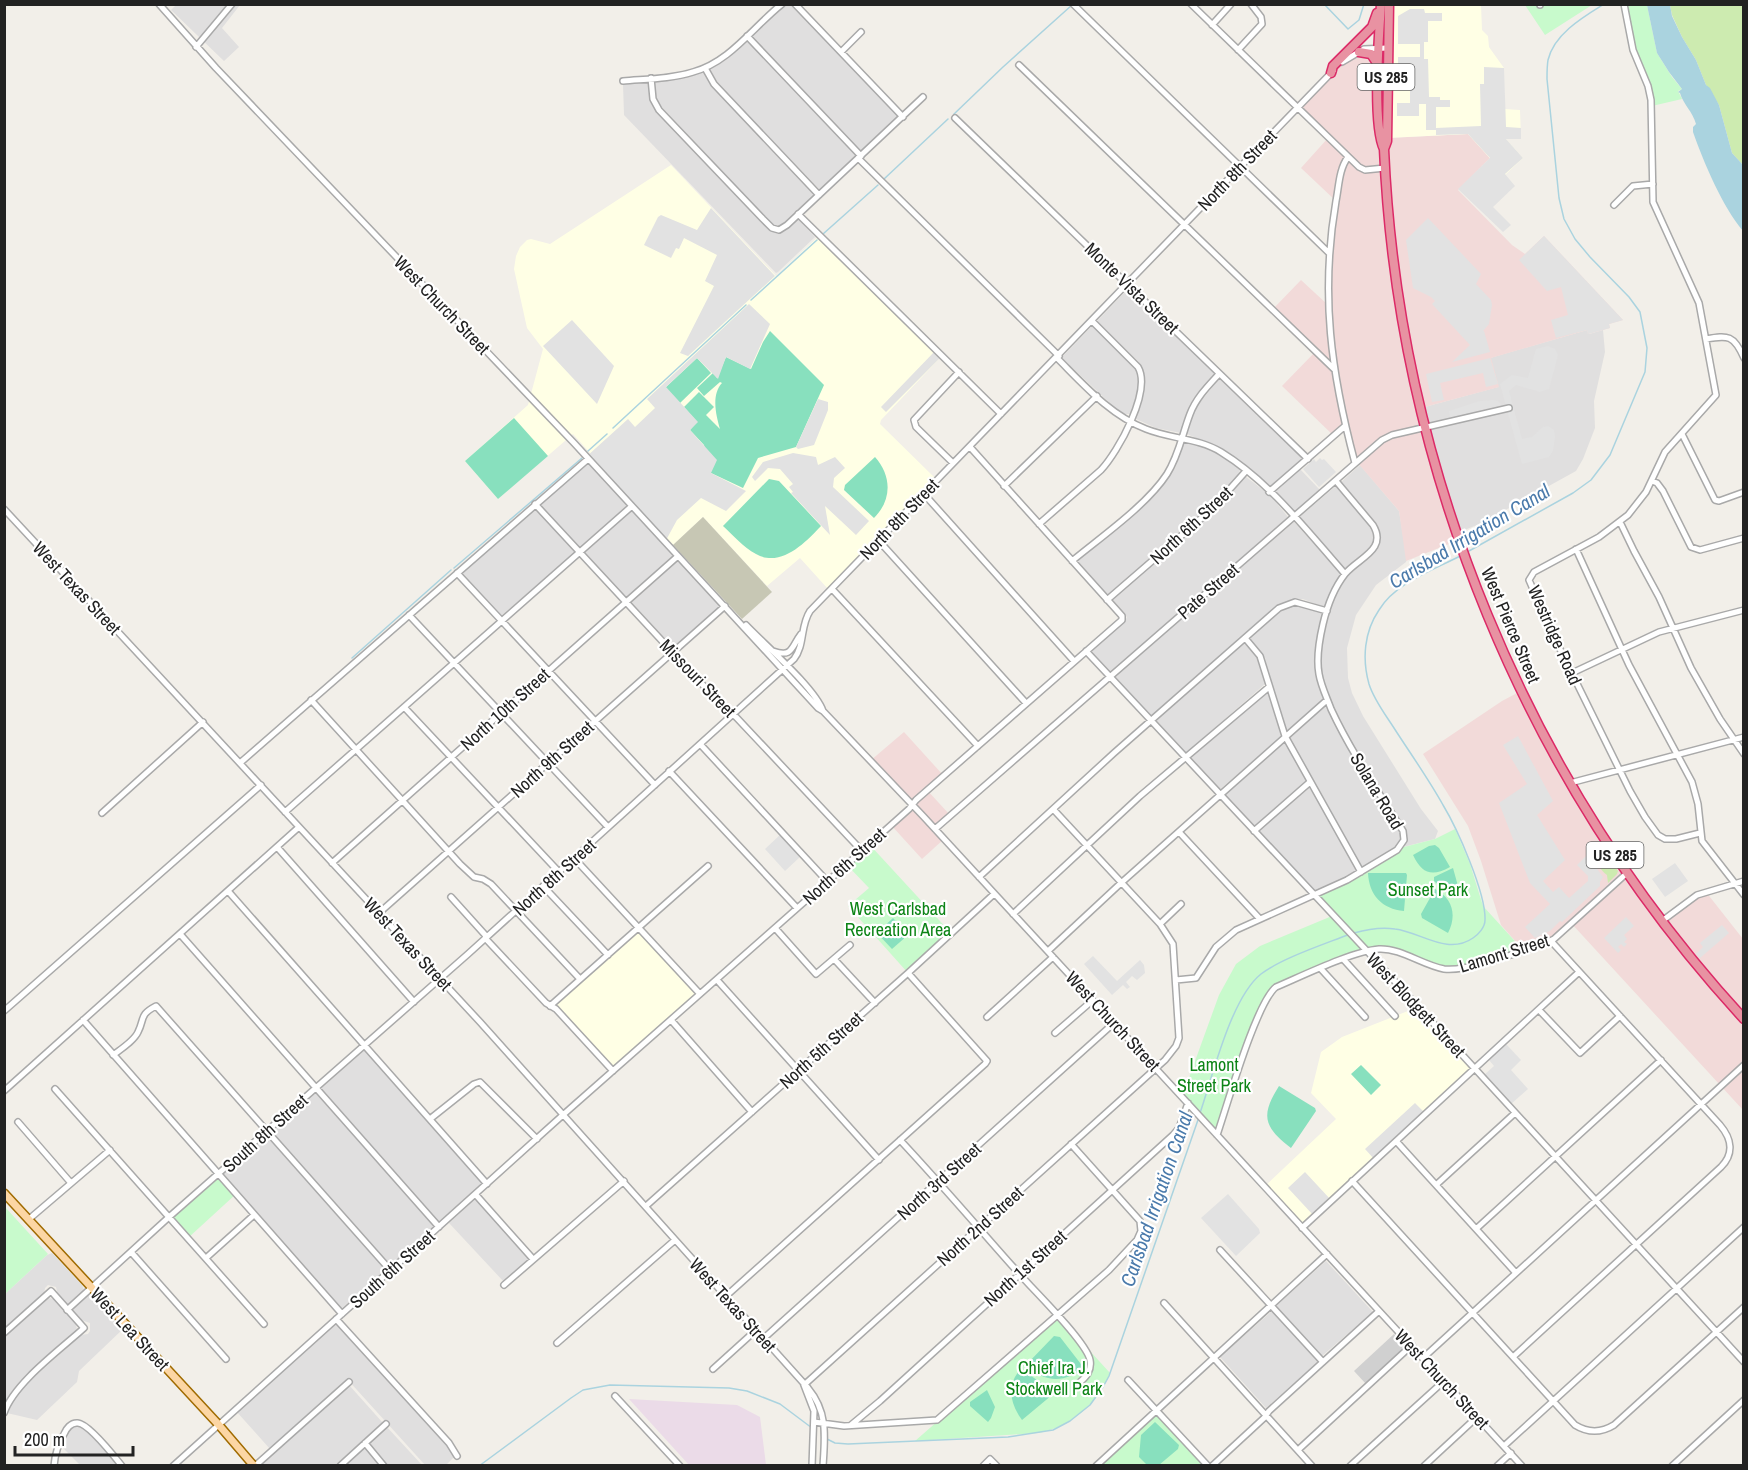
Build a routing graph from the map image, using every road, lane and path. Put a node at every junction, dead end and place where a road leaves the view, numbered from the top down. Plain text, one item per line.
1 (159, 4) edge
2 (232, 4) edge
3 (782, 4) edge
4 (795, 4) edge
5 (1191, 4) edge
6 (1231, 4) edge
7 (1251, 4) edge
8 (1380, 4) edge
9 (1389, 4) edge
10 (1624, 4) edge
11 (1074, 5) edge
12 (1212, 25) junction
13 (861, 32) dead end
14 (747, 36) junction
15 (196, 47) junction
16 (1238, 50) junction
17 (1383, 50) junction
18 (841, 52) junction
19 (1359, 52) junction
20 (1019, 65) dead end
21 (1378, 66) junction
22 (705, 68) junction
23 (1331, 73) junction
24 (651, 78) junction
25 (623, 81) dead end
26 (923, 97) dead end
27 (1297, 108) junction
28 (903, 117) junction
29 (955, 118) dead end
30 (1384, 149) junction
31 (860, 157) junction
32 (1348, 157) junction
33 (1241, 166) junction
34 (1385, 168) junction
35 (1653, 184) junction
36 (819, 195) junction
37 (1614, 205) dead end
38 (798, 214) junction
39 (1184, 225) junction
40 (1329, 253) junction
41 (1128, 284) junction
42 (1092, 321) junction
43 (1706, 339) junction
44 (1058, 357) junction
45 (1743, 358) edge
46 (1334, 369) junction
47 (958, 372) junction
48 (1219, 374) junction
49 (1097, 396) junction
50 (1509, 408) dead end
51 (1001, 414) junction
52 (1130, 421) junction
53 (1345, 426) junction
54 (1426, 428) junction
55 (1682, 434) junction
56 (1183, 438) junction
57 (970, 447) junction
58 (588, 459) junction
59 (1308, 459) junction
60 (953, 464) junction
61 (1355, 464) junction
62 (1246, 471) junction
63 (1336, 481) junction
64 (1652, 481) junction
65 (1004, 486) junction
66 (1269, 492) junction
67 (1743, 492) edge
68 (924, 494) junction
69 (535, 504) junction
70 (632, 506) junction
71 (4, 509) edge
72 (1294, 517) junction
73 (1620, 522) junction
74 (1039, 524) junction
75 (1743, 538) edge
76 (879, 541) junction
77 (1576, 549) junction
78 (579, 552) junction
79 (678, 556) junction
80 (1072, 561) junction
81 (457, 573) junction
82 (1345, 574) junction
83 (832, 589) junction
84 (1107, 600) junction
85 (626, 602) junction
86 (725, 606) junction
87 (1743, 610) edge
88 (1326, 611) junction
89 (409, 615) junction
90 (502, 621) junction
91 (1672, 628) junction
92 (802, 633) junction
93 (1245, 638) junction
94 (1622, 649) junction
95 (771, 650) junction
96 (1086, 651) junction
97 (673, 652) junction
98 (1074, 661) junction
99 (453, 663) junction
100 (785, 668) junction
101 (548, 670) junction
102 (1572, 673) junction
103 (1110, 676) junction
104 (1269, 687) junction
105 (311, 700) junction
106 (1328, 700) junction
107 (1026, 703) junction
108 (404, 707) junction
109 (501, 713) junction
110 (732, 715) junction
111 (1151, 720) junction
112 (595, 721) junction
113 (203, 722) junction
114 (1285, 736) junction
115 (1743, 737) edge
116 (1734, 740) junction
117 (700, 744) junction
118 (978, 746) junction
119 (356, 750) junction
120 (1743, 753) edge
121 (1677, 754) junction
122 (1185, 757) junction
123 (451, 758) junction
124 (240, 763) junction
125 (548, 763) junction
126 (1619, 770) junction
127 (669, 771) junction
128 (1310, 782) junction
129 (1570, 783) junction
130 (261, 785) junction
131 (655, 785) junction
132 (1220, 794) junction
133 (402, 800) junction
134 (911, 804) junction
135 (497, 808) junction
136 (1053, 809) junction
137 (285, 812) junction
138 (102, 813) dead end
139 (300, 827) junction
140 (608, 827) junction
141 (935, 829) junction
142 (1254, 831) junction
143 (1179, 832) junction
144 (1700, 833) junction
145 (1086, 846) junction
146 (277, 847) junction
147 (862, 851) junction
148 (449, 852) junction
149 (574, 858) junction
150 (332, 862) junction
151 (708, 866) dead end
152 (1361, 872) junction
153 (559, 873) junction
154 (1627, 873) junction
155 (979, 877) junction
156 (827, 881) junction
157 (1743, 881) edge
158 (1121, 883) junction
159 (1735, 884) junction
160 (543, 886) junction
161 (228, 891) junction
162 (994, 894) junction
163 (1314, 895) junction
164 (1743, 895) edge
165 (451, 897) dead end
166 (1181, 903) dead end
167 (797, 908) junction
168 (516, 911) junction
169 (379, 913) junction
170 (1013, 914) junction
171 (1259, 918) junction
172 (1662, 921) junction
173 (1160, 924) junction
174 (639, 927) junction
175 (775, 928) junction
176 (180, 934) junction
177 (486, 938) junction
178 (1551, 941) junction
179 (850, 945) dead end
180 (1048, 951) junction
181 (1367, 951) junction
182 (608, 955) junction
183 (1053, 957) junction
184 (834, 959) junction
185 (1344, 960) junction
186 (1321, 969) junction
187 (1580, 972) junction
188 (908, 973) junction
189 (440, 978) junction
190 (580, 979) junction
191 (717, 980) junction
192 (1176, 980) junction
193 (700, 994) junction
194 (1092, 1000) junction
195 (414, 1002) junction
196 (874, 1003) junction
197 (550, 1006) junction
198 (1539, 1010) junction
199 (4, 1011) edge
200 (1395, 1016) dead end
201 (1620, 1016) junction
202 (987, 1017) dead end
203 (1365, 1017) dead end
204 (1743, 1019) edge
205 (83, 1020) junction
206 (671, 1020) junction
207 (1114, 1023) junction
208 (1055, 1033) dead end
209 (364, 1045) junction
210 (113, 1055) junction
211 (1661, 1060) junction
212 (1743, 1065) edge
213 (1156, 1068) junction
214 (1475, 1069) junction
215 (798, 1070) junction
216 (613, 1071) junction
217 (316, 1088) junction
218 (55, 1089) dead end
219 (4, 1091) edge
220 (1188, 1103) junction
221 (1701, 1104) junction
222 (752, 1112) junction
223 (1515, 1113) junction
224 (564, 1114) junction
225 (430, 1119) junction
226 (18, 1122) dead end
227 (267, 1131) junction
228 (1217, 1135) junction
229 (537, 1139) junction
230 (900, 1140) junction
231 (1396, 1141) junction
232 (1071, 1144) junction
233 (110, 1150) junction
234 (1556, 1156) junction
235 (879, 1160) junction
236 (219, 1174) junction
237 (624, 1181) junction
238 (1352, 1181) junction
239 (938, 1182) junction
240 (71, 1183) junction
241 (487, 1184) junction
242 (1436, 1185) junction
243 (1112, 1190) junction
244 (4, 1193) edge
245 (476, 1195) junction
246 (1596, 1200) junction
247 (646, 1206) junction
248 (254, 1215) junction
249 (169, 1217) junction
250 (28, 1220) junction
251 (439, 1227) junction
252 (1743, 1227) edge
253 (978, 1228) junction
254 (1302, 1228) junction
255 (1476, 1229) junction
256 (675, 1240) junction
257 (1636, 1245) junction
258 (1221, 1250) dead end
259 (131, 1252) junction
260 (1327, 1254) junction
261 (206, 1258) junction
262 (533, 1259) junction
263 (391, 1271) junction
264 (1516, 1273) junction
265 (1019, 1274) junction
266 (504, 1285) dead end
267 (92, 1288) junction
268 (1676, 1288) junction
269 (725, 1297) junction
270 (1164, 1303) dead end
271 (1271, 1306) junction
272 (1743, 1307) edge
273 (67, 1310) junction
274 (1379, 1311) junction
275 (1473, 1313) junction
276 (342, 1314) junction
277 (1058, 1316) junction
278 (336, 1319) junction
279 (264, 1323) dead end
280 (755, 1330) junction
281 (1716, 1332) junction
282 (4, 1333) edge
283 (763, 1339) junction
284 (557, 1343) dead end
285 (1412, 1346) junction
286 (1513, 1357) junction
287 (1215, 1358) junction
288 (1423, 1358) junction
289 (226, 1359) dead end
290 (1323, 1362) junction
291 (1743, 1362) edge
292 (713, 1369) dead end
293 (1128, 1380) dead end
294 (1444, 1381) junction
295 (349, 1382) dead end
296 (1079, 1383) dead end
297 (804, 1385) junction
298 (615, 1396) dead end
299 (1743, 1400) edge
300 (1553, 1401) junction
301 (1156, 1410) junction
302 (4, 1413) edge
303 (1266, 1415) junction
304 (1477, 1417) junction
305 (814, 1422) junction
306 (218, 1424) junction
307 (386, 1424) dead end
308 (851, 1425) junction
309 (825, 1426) junction
310 (365, 1443) junction
311 (1504, 1446) junction
312 (1298, 1450) junction
313 (1511, 1453) junction
314 (458, 1456) dead end
315 (1099, 1465) edge
316 (54, 1466) edge
317 (122, 1466) edge
318 (173, 1466) edge
319 (255, 1466) edge
320 (340, 1466) edge
321 (384, 1466) edge
322 (680, 1466) edge
323 (812, 1466) edge
324 (823, 1466) edge
325 (983, 1466) edge
326 (997, 1466) edge
327 (1210, 1466) edge
328 (1312, 1466) edge
329 (1350, 1466) edge
330 (1424, 1466) edge
331 (1497, 1466) edge
332 (1522, 1466) edge
333 (1672, 1466) edge

1 - 15 street, West Church Street
2 - 15 street
3 - 14 street
4 - 18 street
5 - 12 street
6 - 12 street
7 - 16 street
8 - 17 highway, West Pierce Street / US 285
8 - 23 highway
9 - 17 highway, West Pierce Street / US 285
10 - 35 street, Westridge Road
11 - 33 street
12 - 16 street
13 - 18 street
14 - 22 street
14 - 31 street
15 - 58 street, West Church Street
16 - 27 street
17 - 19 street, North 8th Street
17 - 21 highway, West Pierce Street / US 285
17 - 30 highway, West Pierce Street / US 285
18 - 28 street
19 - 21 highway
19 - 23 street, North 8th Street
20 - 39 street
21 - 30 highway, West Pierce Street / US 285
22 - 24 street
22 - 36 street
23 - 27 street, North 8th Street
24 - 25 street
24 - 38 street
26 - 28 street
27 - 32 street
27 - 33 street, North 8th Street
28 - 31 street
29 - 41 street, Monte Vista Street
30 - 34 highway, West Pierce Street / US 285
31 - 36 street
31 - 44 street
32 - 34 street
32 - 40 street
33 - 39 street, North 8th Street
33 - 40 street
34 - 54 highway, West Pierce Street / US 285
35 - 37 street
35 - 43 street, Westridge Road
36 - 38 street
38 - 47 street
39 - 41 street, North 8th Street
39 - 46 street
40 - 46 street
41 - 42 street, North 8th Street
41 - 48 street, Monte Vista Street
42 - 44 street, North 8th Street
42 - 52 street
43 - 45 street
43 - 55 street, Westridge Road
44 - 49 street
44 - 51 street, North 8th Street
46 - 53 street
47 - 51 street
47 - 60 street
48 - 56 street
48 - 59 street, Monte Vista Street
49 - 52 street
49 - 65 street
50 - 54 street, Pate Street
51 - 57 street, North 8th Street
52 - 56 street
52 - 74 street
53 - 59 street
53 - 61 street
54 - 61 street, Pate Street
54 - 129 highway, West Pierce Street / US 285
55 - 64 street, Westridge Road
55 - 67 street
56 - 62 street
56 - 80 street
57 - 60 street, North 8th Street
57 - 65 street
58 - 69 street
58 - 70 street, West Church Street
59 - 66 street
60 - 68 street, North 8th Street
61 - 63 street, Pate Street
62 - 66 street
62 - 84 street, North 6th Street
63 - 72 street, Pate Street
63 - 82 street, Solana Road
64 - 73 street, Westridge Road
64 - 75 street
65 - 74 street
66 - 72 street
68 - 76 street, North 8th Street
68 - 98 street
69 - 78 street, Missouri Street
69 - 81 street
70 - 78 street
70 - 79 street, West Church Street
71 - 113 street, West Texas Street
72 - 82 street
72 - 103 street, Pate Street
73 - 77 street, Westridge Road
73 - 91 street
74 - 80 street
76 - 83 street, North 8th Street
76 - 107 street
77 - 94 street
77 - 102 street, Westridge Road
78 - 85 street, Missouri Street
78 - 90 street
79 - 85 street, North 10th Street
79 - 86 street, West Church Street
80 - 84 street
81 - 89 street
81 - 90 street
82 - 88 street, Solana Road
83 - 92 street, North 8th Street
83 - 118 street
84 - 96 street, North 6th Street
85 - 97 street, Missouri Street
85 - 101 street, North 10th Street
86 - 95 street, West Church Street
86 - 97 street, North 9th Street
86 - 100 street, West Church Street
87 - 91 street
88 - 93 street
88 - 106 street, Solana Road
89 - 99 street
89 - 105 street
90 - 99 street
90 - 101 street
91 - 94 street
91 - 116 street
92 - 95 street
92 - 100 street, North 8th Street
93 - 104 street
93 - 111 street
94 - 102 street
94 - 121 street
95 - 100 street, West Church Street
96 - 98 street, North 6th Street
96 - 103 street, West Blodgett Street
97 - 110 street, Missouri Street
97 - 112 street, North 9th Street
98 - 107 street, North 6th Street
99 - 108 street
99 - 109 street
100 - 110 street, North 8th Street
100 - 134 street, West Church Street
101 - 109 street, North 10th Street
101 - 112 street
102 - 126 street, Westridge Road
103 - 111 street, West Blodgett Street
103 - 141 street, Pate Street
104 - 114 street
104 - 122 street
105 - 119 street
105 - 124 street
106 - 114 street
106 - 152 street, Solana Road
107 - 118 street, North 6th Street
108 - 119 street
108 - 123 street
109 - 123 street, North 10th Street
109 - 125 street
110 - 117 street, North 8th Street
110 - 147 street, Missouri Street
111 - 122 street, West Blodgett Street
111 - 136 street
112 - 125 street, North 9th Street
112 - 131 street
113 - 124 street, West Texas Street
113 - 138 street
114 - 128 street
114 - 132 street
115 - 116 street
116 - 120 street
116 - 121 street
117 - 127 street, North 8th Street
117 - 156 street
118 - 134 street, North 6th Street
119 - 133 street
119 - 137 street
121 - 126 street
121 - 144 street
122 - 132 street, West Blodgett Street
122 - 145 street
123 - 133 street, North 10th Street
123 - 135 street
124 - 130 street, West Texas Street
125 - 135 street, North 9th Street
125 - 140 street
126 - 129 street
126 - 144 street, Westridge Road
127 - 131 street, North 8th Street
127 - 167 street
128 - 142 street
128 - 152 street
129 - 154 highway, West Pierce Street / US 285
130 - 137 street, West Texas Street
130 - 199 street
131 - 140 street, North 8th Street
132 - 142 street, West Blodgett Street
132 - 143 street
133 - 148 street
133 - 150 street, North 10th Street
134 - 141 street, West Church Street
134 - 147 street, North 6th Street
135 - 148 street, North 9th Street
135 - 153 street
136 - 145 street
136 - 155 street
137 - 139 street, West Texas Street
139 - 146 street
139 - 150 street, West Texas Street
140 - 149 street, North 8th Street
141 - 155 street, West Church Street
142 - 163 street, West Blodgett Street
143 - 158 street
143 - 171 street
144 - 159 street
145 - 158 street
145 - 170 street
146 - 161 street
146 - 195 street
147 - 156 street, North 6th Street
148 - 168 street
148 - 169 street, North 9th Street
149 - 153 street, North 8th Street
149 - 174 street
150 - 169 street, West Texas Street
151 - 174 street
152 - 163 street, Solana Road
153 - 160 street, North 8th Street
154 - 172 highway, West Pierce Street / US 285
154 - 178 street, Lamont Street
155 - 162 street, West Church Street
156 - 167 street, North 6th Street
157 - 159 street
158 - 173 street
158 - 180 street
159 - 164 street
159 - 172 street
160 - 168 street, North 8th Street
160 - 182 street
161 - 176 street
161 - 209 street
162 - 170 street, West Church Street
162 - 188 street, North 5th Street
163 - 171 street, Solana Road
163 - 181 street, West Blodgett Street
165 - 177 street
166 - 173 street
167 - 175 street, North 6th Street
168 - 177 street, North 8th Street
168 - 190 street
169 - 189 street, West Texas Street
170 - 180 street, West Church Street
171 - 192 street, Solana Road
172 - 204 highway, West Pierce Street / US 285
173 - 192 street
174 - 182 street
174 - 193 street
175 - 184 street
175 - 191 street, North 6th Street
176 - 205 street
176 - 217 street
177 - 189 street, North 8th Street
177 - 197 street
178 - 181 street, Lamont Street
178 - 187 street
179 - 184 street
180 - 183 street, West Church Street
181 - 185 street, Lamont Street
181 - 214 street, West Blodgett Street
182 - 190 street
183 - 194 street, West Church Street
183 - 202 street
184 - 196 street
185 - 186 street, Lamont Street
185 - 200 street
186 - 203 street
186 - 228 street, Lamont Street
187 - 198 street
187 - 201 street
188 - 196 street, North 5th Street
188 - 230 street
189 - 195 street, South 8th Street
189 - 224 street, West Texas Street
190 - 197 street
191 - 193 street, North 6th Street
191 - 215 street
192 - 213 street
193 - 206 street, North 6th Street
194 - 207 street, West Church Street
194 - 208 street
195 - 209 street, South 8th Street
196 - 215 street, North 5th Street
197 - 216 street
198 - 201 street
198 - 214 street
201 - 211 street
205 - 210 street
205 - 219 street
206 - 216 street, North 6th Street
206 - 222 street
207 - 213 street, West Church Street
207 - 239 street, North 3rd Street
209 - 217 street, South 8th Street
209 - 225 street
210 - 227 street
210 - 236 street
211 - 221 street
211 - 234 street
212 - 221 street
213 - 220 street, West Church Street
213 - 232 street, North 2nd Street
214 - 223 street, West Blodgett Street
214 - 231 street
215 - 222 street, North 5th Street
215 - 235 street
216 - 224 street, North 6th Street
217 - 227 street, South 8th Street
217 - 251 street
218 - 233 street
220 - 228 street, West Church Street
220 - 243 street, North 1st Street
221 - 246 street
221 - 257 street
222 - 247 street, North 5th Street
223 - 234 street, West Blodgett Street
223 - 242 street
224 - 229 street, South 6th Street
224 - 237 street, West Texas Street
225 - 229 street
225 - 241 street
226 - 240 street
227 - 236 street, South 8th Street
227 - 263 street
228 - 254 street, West Church Street
229 - 241 street, South 6th Street
230 - 235 street
230 - 239 street
231 - 238 street
231 - 242 street
232 - 243 street
232 - 253 street, North 2nd Street
233 - 240 street
233 - 249 street
234 - 246 street, West Blodgett Street
234 - 255 street
235 - 269 street
236 - 248 street
236 - 249 street, South 8th Street
237 - 247 street, West Texas Street
237 - 262 street
238 - 254 street
238 - 275 street
239 - 253 street
239 - 283 street, North 3rd Street
240 - 250 street
241 - 245 street, South 6th Street
242 - 255 street
243 - 265 street, North 1st Street
243 - 277 street
244 - 250 main road, West Lea Street
245 - 251 street, South 6th Street
245 - 262 street
246 - 257 street, West Blodgett Street
246 - 264 street
247 - 256 street, West Texas Street
248 - 261 street
248 - 276 street
249 - 259 street, South 8th Street
249 - 261 street
250 - 267 main road, West Lea Street
251 - 263 street, South 6th Street
252 - 268 street
253 - 265 street
253 - 297 street, North 2nd Street
254 - 260 street, West Church Street
255 - 264 street
256 - 269 street, West Texas Street
256 - 284 street
257 - 268 street, West Blodgett Street
257 - 286 street
258 - 271 street
259 - 267 street, South 8th Street
259 - 289 street
260 - 271 street
260 - 274 street, West Church Street
261 - 279 street
262 - 266 street
263 - 276 street, South 6th Street
264 - 275 street
265 - 277 street
265 - 308 street, North 1st Street
267 - 273 street, South 8th Street
267 - 306 main road, West Lea Street
268 - 281 street, West Blodgett Street
268 - 300 street
269 - 280 street, West Texas Street
270 - 287 street
271 - 287 street
271 - 290 street
272 - 281 street
273 - 282 street
273 - 302 street
274 - 285 street, West Church Street
274 - 290 street
275 - 286 street
275 - 288 street
276 - 278 street, South 6th Street
277 - 296 street
277 - 308 street
278 - 306 street, South 6th Street
278 - 314 street
280 - 283 street, West Texas Street
280 - 292 street
281 - 291 street, West Blodgett Street
281 - 300 street
283 - 297 street, West Texas Street
285 - 288 street, West Church Street
285 - 312 street
286 - 300 street
287 - 301 street
287 - 303 street
288 - 294 street, West Church Street
290 - 303 street
293 - 301 street
294 - 304 street, West Church Street
294 - 329 street
295 - 319 street
297 - 305 street, West Texas Street
297 - 309 street, West Texas Street
298 - 322 street
299 - 333 street
300 - 311 street
301 - 315 street
301 - 327 street
303 - 312 street
303 - 327 street
304 - 311 street, West Church Street
304 - 330 street
305 - 309 street
305 - 323 street, West Texas Street
306 - 318 street, South 6th Street
306 - 319 main road, West Lea Street
307 - 310 street
308 - 309 street
309 - 324 street, West Texas Street
310 - 320 street
310 - 321 street
311 - 313 street, West Church Street
312 - 328 street
313 - 331 street
313 - 332 street, West Church Street
316 - 317 street
325 - 326 street

